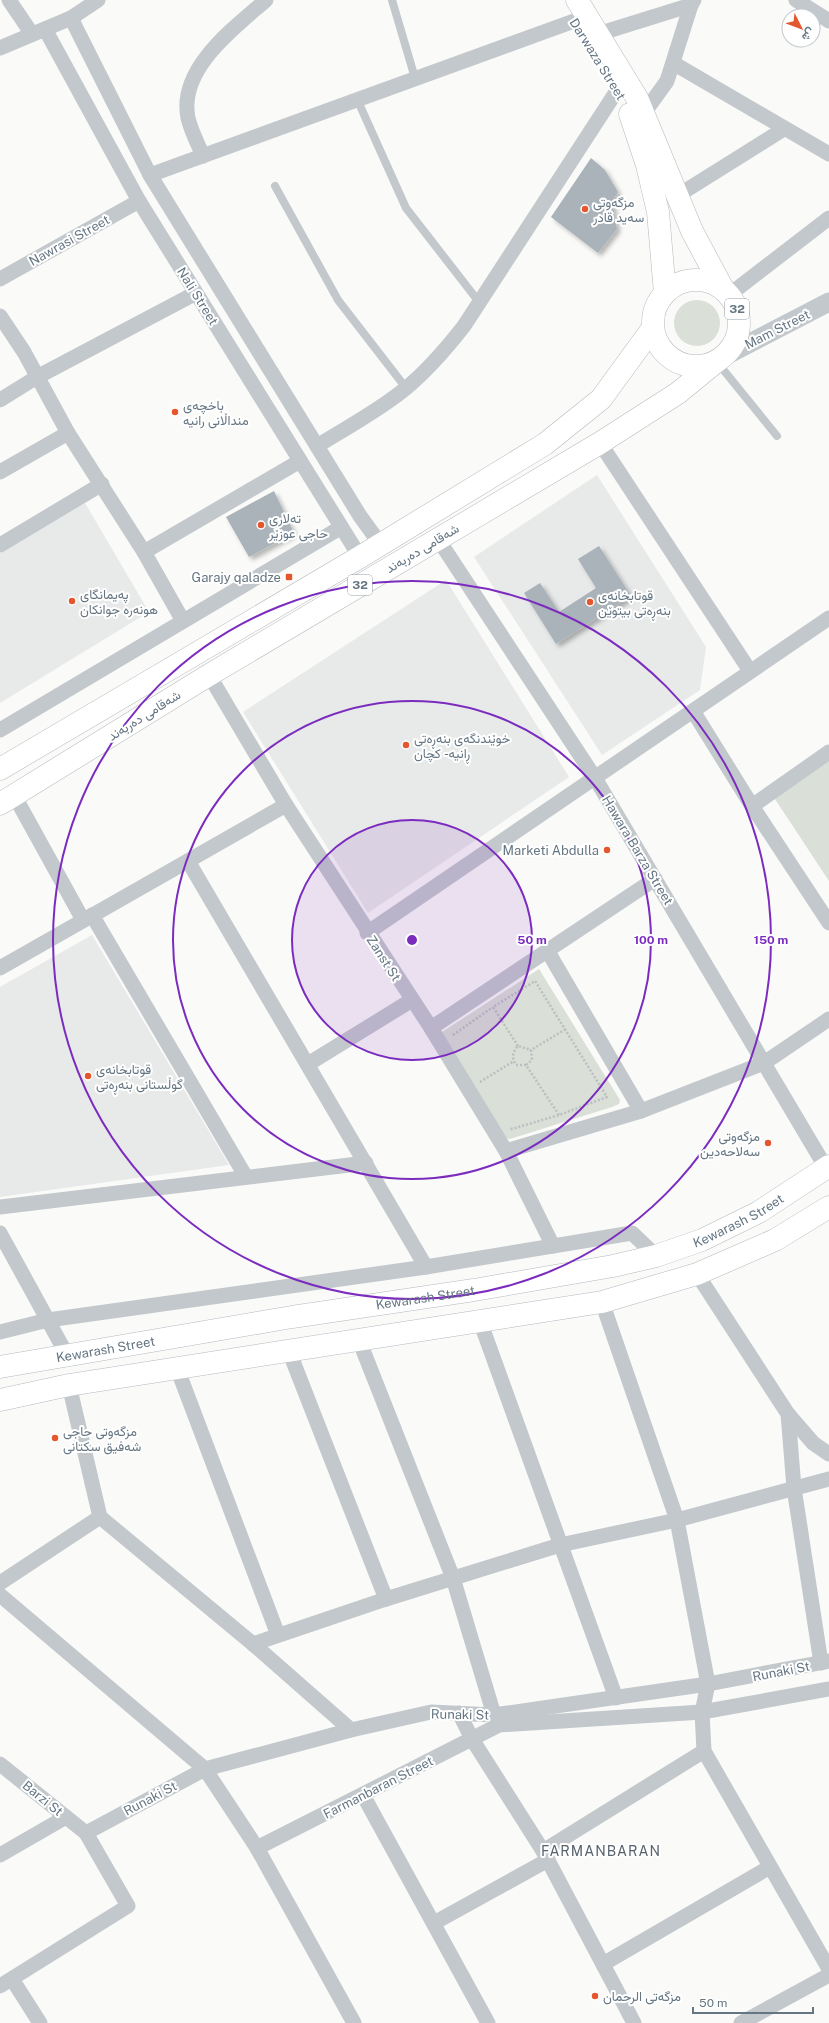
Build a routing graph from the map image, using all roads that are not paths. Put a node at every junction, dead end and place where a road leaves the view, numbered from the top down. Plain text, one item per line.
1 (10, 0) edge
2 (98, 0) edge
3 (266, 0) edge
4 (392, 0) edge
5 (561, 0) edge
6 (796, 0) edge
7 (692, 2) edge
8 (576, 10) edge
9 (71, 18) junction
10 (829, 21) edge
11 (38, 32) junction
12 (598, 34) junction
13 (0, 48) edge
14 (673, 63) junction
15 (415, 78) junction
16 (618, 89) junction
17 (357, 100) junction
18 (644, 113) junction
19 (784, 129) junction
20 (829, 154) edge
21 (203, 156) junction
22 (654, 160) junction
23 (150, 175) junction
24 (275, 186) dead end
25 (677, 196) junction
26 (139, 201) junction
27 (829, 218) edge
28 (0, 279) edge
29 (726, 292) junction
30 (196, 293) junction
31 (665, 293) junction
32 (479, 302) junction
33 (829, 302) edge
34 (0, 316) edge
35 (652, 329) junction
36 (721, 358) junction
37 (37, 377) junction
38 (406, 388) junction
39 (0, 400) edge
40 (68, 432) junction
41 (777, 436) dead end
42 (600, 443) junction
43 (317, 446) junction
44 (300, 460) junction
45 (0, 472) edge
46 (102, 484) junction
47 (340, 528) junction
48 (438, 539) junction
49 (0, 544) edge
50 (381, 545) junction
51 (144, 552) junction
52 (360, 558) junction
53 (829, 618) edge
54 (184, 621) junction
55 (750, 671) junction
56 (209, 675) junction
57 (692, 711) junction
58 (0, 730) edge
59 (829, 752) edge
60 (0, 769) edge
61 (595, 778) junction
62 (7, 800) edge
63 (286, 805) junction
64 (752, 806) junction
65 (188, 861) junction
66 (655, 879) junction
67 (88, 918) junction
68 (829, 923) edge
69 (367, 933) junction
70 (547, 950) junction
71 (0, 968) edge
72 (412, 1000) junction
73 (829, 1019) edge
74 (430, 1028) junction
75 (764, 1063) junction
76 (308, 1064) junction
77 (641, 1111) junction
78 (506, 1150) junction
79 (366, 1163) junction
80 (827, 1167) edge
81 (246, 1177) junction
82 (829, 1206) edge
83 (0, 1207) edge
84 (0, 1232) edge
85 (553, 1246) junction
86 (656, 1256) junction
87 (426, 1267) junction
88 (697, 1274) junction
89 (602, 1302) junction
90 (48, 1320) junction
91 (480, 1321) junction
92 (0, 1332) edge
93 (359, 1340) junction
94 (289, 1350) junction
95 (67, 1355) junction
96 (0, 1367) edge
97 (177, 1368) junction
98 (69, 1385) junction
99 (0, 1400) edge
100 (788, 1414) junction
101 (829, 1454) edge
102 (829, 1479) edge
103 (794, 1488) junction
104 (100, 1517) junction
105 (677, 1520) junction
106 (560, 1545) junction
107 (453, 1578) junction
108 (0, 1583) edge
109 (0, 1594) edge
110 (386, 1599) junction
111 (278, 1635) junction
112 (253, 1644) junction
113 (825, 1662) edge
114 (708, 1684) junction
115 (829, 1689) edge
116 (616, 1698) junction
117 (702, 1712) junction
118 (460, 1713) junction
119 (496, 1720) junction
120 (351, 1730) junction
121 (472, 1739) junction
122 (704, 1752) junction
123 (0, 1764) edge
124 (205, 1769) junction
125 (363, 1794) junction
126 (66, 1817) junction
127 (86, 1832) junction
128 (257, 1848) junction
129 (0, 1855) edge
130 (546, 1855) junction
131 (770, 1867) junction
132 (434, 1923) junction
133 (603, 1964) junction
134 (829, 1969) edge
135 (829, 1975) edge
136 (6, 1982) edge
137 (40, 2023) edge
138 (354, 2023) edge
139 (488, 2023) edge
140 (634, 2023) edge
141 (741, 2023) edge

1 - 11 street, Nali Street
2 - 9 street
3 - 21 street
4 - 15 lane
5 - 8 main road, Darwaza Street / 32
6 - 10 street
7 - 12 street
7 - 14 street
8 - 12 main road, 32
8 - 15 street
8 - 16 main road, Darwaza Street / 32
9 - 11 street
9 - 23 street, Nali Street
11 - 13 street
11 - 26 street, Nali Street
12 - 18 main road, 32
14 - 18 street
14 - 19 street
15 - 17 street
16 - 22 main road, Darwaza Street / 32
16 - 32 street
17 - 21 street
17 - 32 lane
18 - 22 main road, 32
19 - 20 street
19 - 25 street
21 - 23 street
22 - 25 main road, 32
22 - 31 main road, 32
23 - 43 street, Nali Street
24 - 38 lane
25 - 29 main road, 32
26 - 28 street, Nawrasi Street
26 - 30 street, Nali Street
27 - 29 street
29 - 31 main road, 32
29 - 36 main road, 32
30 - 37 street
30 - 44 street, Nali Street
31 - 35 main road, 32
32 - 38 street
33 - 36 street, Mam Street
34 - 37 street
35 - 36 main road
35 - 50 main road, شەقامی دەربەند / 32
36 - 41 lane
36 - 42 main road, شەقامی دەربەند / 32
37 - 39 street
37 - 40 street
38 - 43 street
40 - 45 street
40 - 46 street
42 - 48 main road, شەقامی دەربەند / 32
42 - 55 street
43 - 50 street, Nali Street
44 - 47 street, Nali Street
44 - 51 street
46 - 49 street
46 - 51 street
47 - 52 street, Nali Street
47 - 54 street
48 - 56 main road, شەقامی دەربەند / 32
48 - 61 street, Hawara Barza Street
50 - 52 main road, شەقامی دەربەند / 32
51 - 54 street
52 - 60 main road, شەقامی دەربەند / 32
53 - 55 street
54 - 58 street
55 - 57 street
56 - 62 main road, شەقامی دەربەند / 32
56 - 63 street, Zanst St
57 - 61 street
57 - 64 street
59 - 64 street
61 - 66 street, Hawara Barza Street
61 - 69 street
62 - 67 street
63 - 65 street
63 - 69 street, Zanst St
64 - 68 street
65 - 67 street
65 - 76 street
66 - 70 street
66 - 75 street, Hawara Barza Street
67 - 71 street
67 - 81 street
69 - 72 street, Zanst St
70 - 74 street
70 - 77 street
72 - 74 street, Zanst St
72 - 76 street
73 - 75 street
74 - 78 street, Zanst St
75 - 77 street
75 - 80 street, Hawara Barza Street
76 - 79 street
77 - 78 street
78 - 85 street, Zanst St
79 - 81 street
79 - 87 street
80 - 86 main road, Kewarash Street
81 - 83 street
82 - 88 main road
84 - 90 street
85 - 86 street
85 - 87 street
86 - 95 main road, Kewarash Street
87 - 90 street
88 - 89 main road
88 - 100 street
89 - 91 main road
89 - 105 street
90 - 92 street
90 - 95 street
91 - 93 main road
91 - 106 street
93 - 94 main road
93 - 107 street
94 - 97 main road
94 - 110 street
95 - 96 main road, Kewarash Street
97 - 98 main road
97 - 111 street
98 - 99 main road
98 - 104 street
100 - 101 street
100 - 103 street
102 - 103 street
103 - 105 street
103 - 113 street
104 - 108 street
104 - 112 street
105 - 106 street
105 - 114 street
106 - 107 street
106 - 116 street
107 - 110 street
107 - 119 street
109 - 124 street
110 - 111 street
111 - 112 street
112 - 120 street
113 - 114 street, Runaki St
114 - 116 street, Runaki St
114 - 117 street
115 - 117 street, Runaki St
116 - 119 street, Runaki St
117 - 119 street, Runaki St
117 - 122 street
118 - 119 street, Runaki St
118 - 120 street, Runaki St
118 - 121 street
119 - 121 street, Farmanbaran Street
120 - 124 street, Runaki St
121 - 125 street, Farmanbaran Street
121 - 130 street
122 - 130 street
122 - 131 street
123 - 126 street, Barzi St
124 - 127 street, Runaki St
124 - 128 street
125 - 128 street, Farmanbaran Street
125 - 132 street
126 - 127 street, Barzi St
126 - 129 street
127 - 136 street
128 - 138 street
130 - 132 street
130 - 133 street
131 - 133 street
131 - 134 street
132 - 139 street
133 - 140 street
135 - 141 street
136 - 137 street

